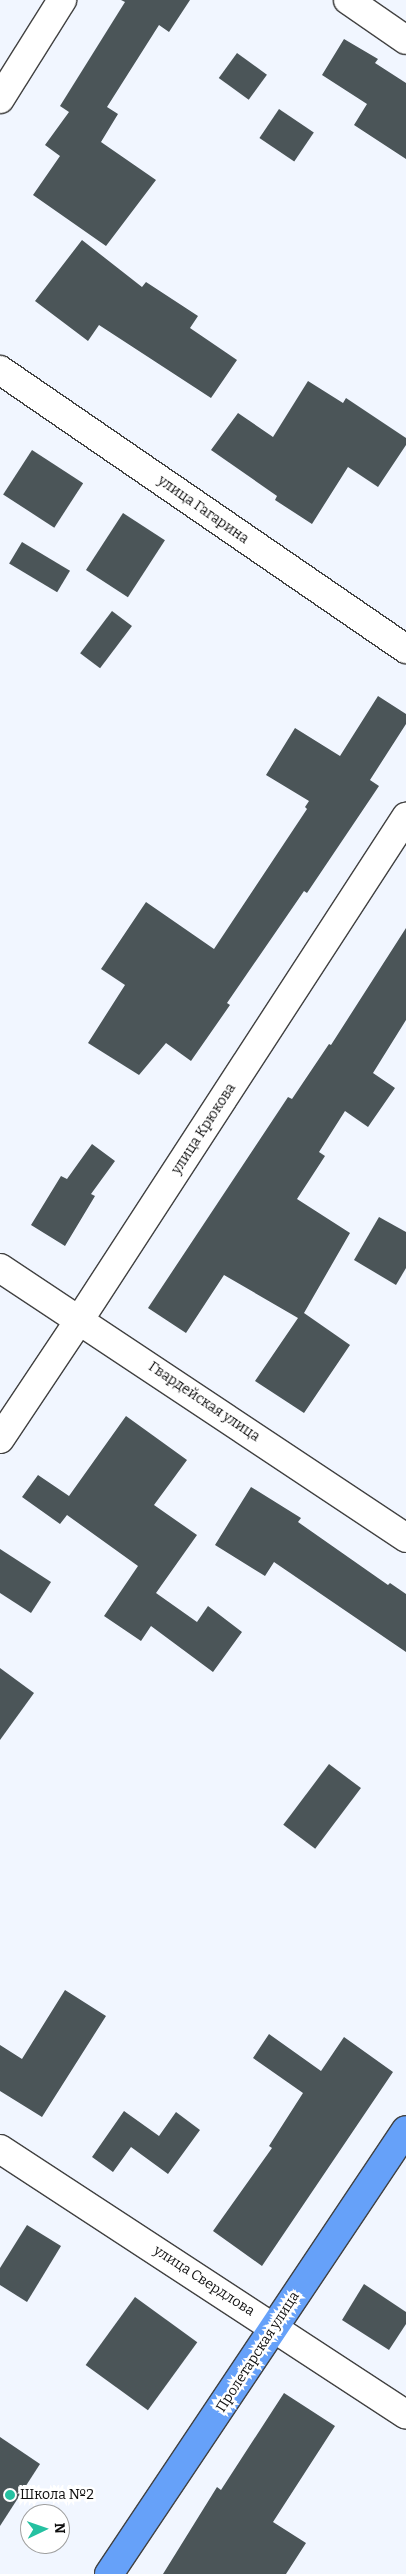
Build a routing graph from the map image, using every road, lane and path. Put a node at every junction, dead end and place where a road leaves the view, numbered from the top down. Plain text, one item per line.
1 (62, 0) edge
2 (348, 0) edge
3 (406, 40) edge
4 (0, 99) edge
5 (0, 370) edge
6 (406, 650) edge
7 (406, 817) edge
8 (0, 1268) edge
9 (80, 1319) junction
10 (0, 1439) edge
11 (406, 1538) edge
12 (406, 2130) edge
13 (0, 2149) edge
14 (274, 2327) junction
15 (406, 2416) edge
16 (109, 2574) edge

1 - 4 street
2 - 3 street
5 - 6 street, улица Гагарина
7 - 9 street, улица Крюкова
8 - 9 street, Гвардейская улица
9 - 10 street, улица Крюкова
9 - 11 street, Гвардейская улица
12 - 14 main road, Пролетарская улица
13 - 14 street, улица Свердлова
14 - 15 street, улица Свердлова
14 - 16 main road, Пролетарская улица

